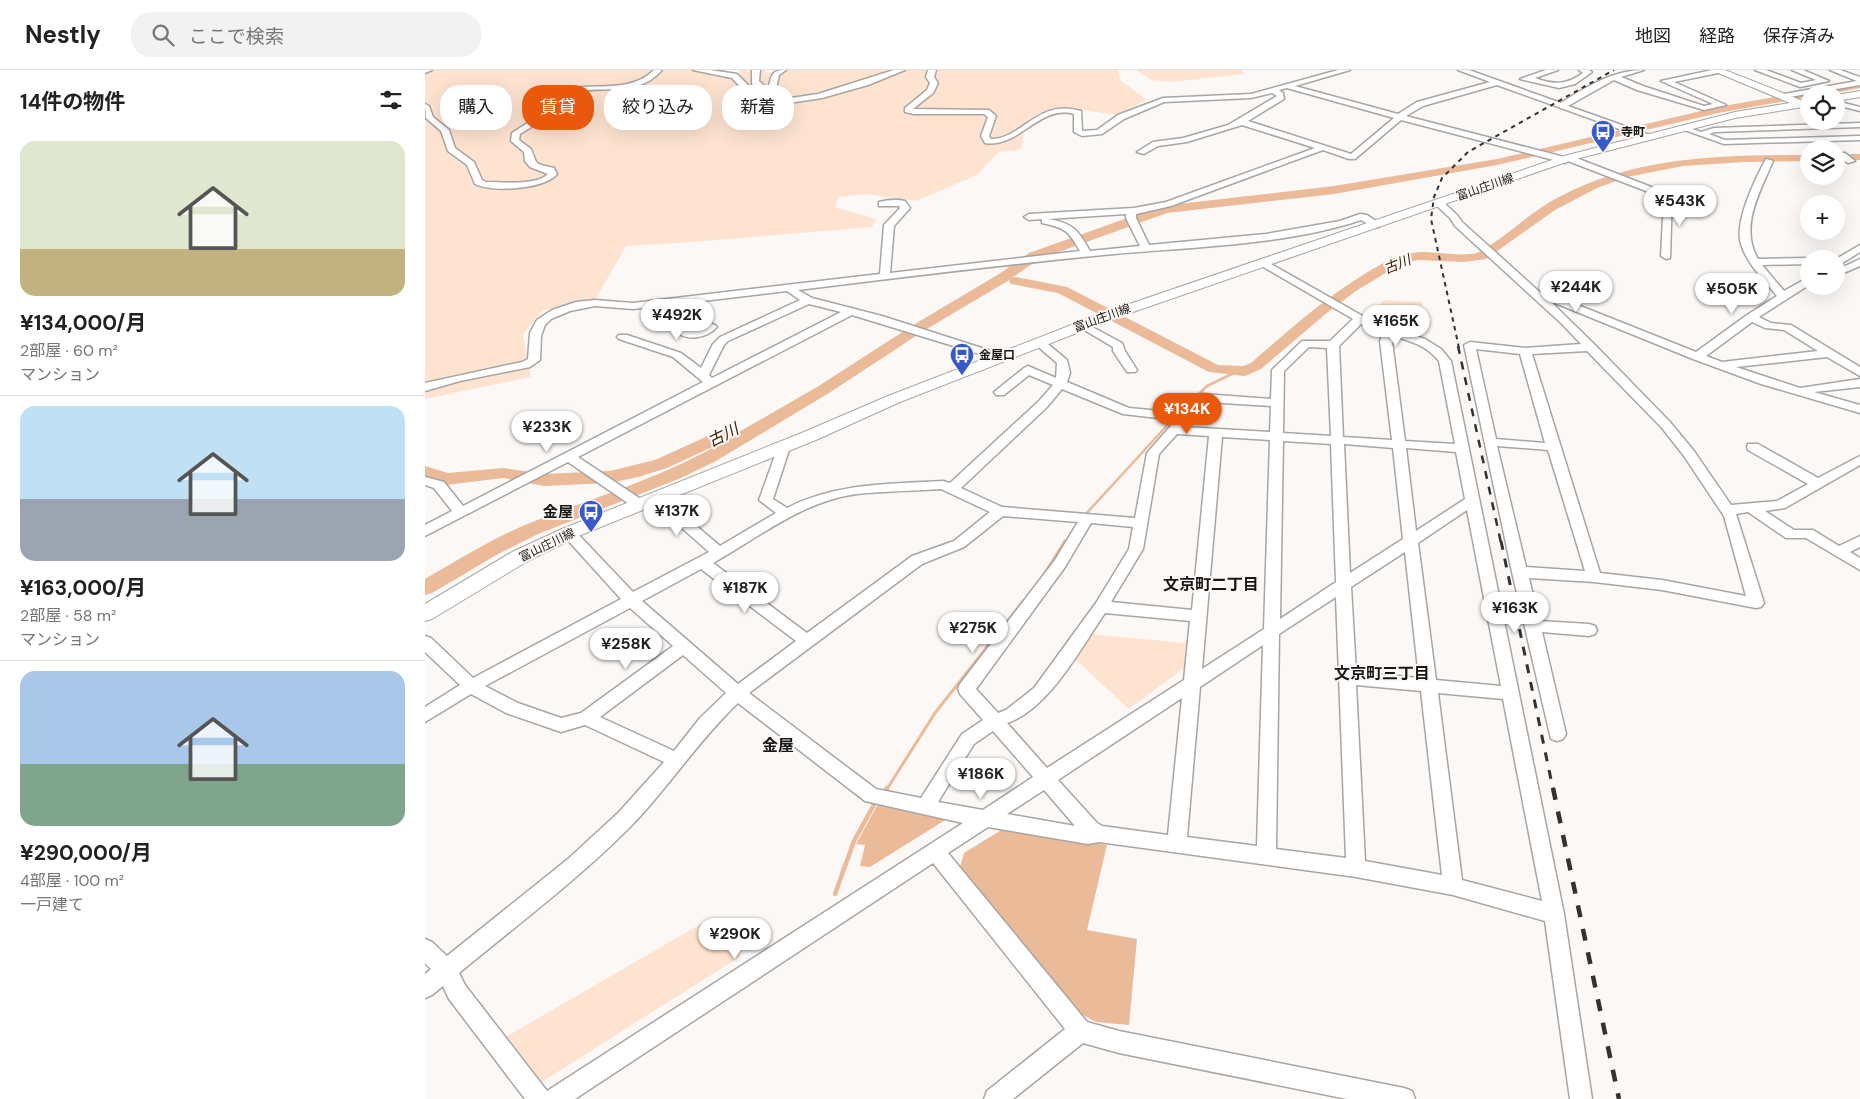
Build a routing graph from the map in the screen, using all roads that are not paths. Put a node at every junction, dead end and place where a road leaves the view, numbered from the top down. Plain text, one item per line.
1 (657, 70) edge
2 (697, 70) edge
3 (756, 70) edge
4 (782, 70) edge
5 (901, 70) edge
6 (932, 70) edge
7 (1346, 70) edge
8 (1462, 70) edge
9 (1554, 70) edge
10 (1583, 70) edge
11 (1640, 70) edge
12 (1717, 70) edge
13 (1759, 70) edge
14 (1796, 70) edge
15 (1857, 70) edge
16 (1837, 71) edge
17 (890, 72) edge
18 (735, 73) edge
19 (1489, 73) dead end
20 (1478, 76) junction
21 (1615, 77) junction
22 (1527, 78) junction
23 (1659, 81) junction
24 (1860, 82) edge
25 (1500, 84) junction
26 (744, 85) edge
27 (759, 85) edge
28 (772, 85) edge
29 (1287, 86) junction
30 (1634, 86) junction
31 (1272, 90) junction
32 (1860, 94) edge
33 (1845, 96) edge
34 (794, 98) edge
35 (1797, 100) edge
36 (425, 106) edge
37 (1561, 106) junction
38 (1845, 106) edge
39 (1860, 110) edge
40 (1401, 117) junction
41 (1860, 117) edge
42 (1845, 118) edge
43 (1800, 120) edge
44 (1242, 122) junction
45 (1860, 125) edge
46 (1800, 126) edge
47 (1845, 126) edge
48 (1800, 127) edge
49 (1683, 128) junction
50 (1805, 130) edge
51 (1702, 134) junction
52 (1643, 136) junction
53 (1860, 138) edge
54 (1800, 140) edge
55 (1819, 140) joint
56 (1322, 148) junction
57 (1141, 152) dead end
58 (1845, 157) edge
59 (1567, 159) junction
60 (1769, 161) dead end
61 (1851, 161) dead end
62 (1439, 203) junction
63 (882, 204) dead end
64 (1133, 217) junction
65 (1376, 224) junction
66 (1146, 248) junction
67 (1860, 248) edge
68 (1086, 253) junction
69 (1666, 256) dead end
70 (1845, 257) edge
71 (1800, 261) edge
72 (1755, 262) junction
73 (1860, 262) edge
74 (1264, 263) junction
75 (1845, 270) edge
76 (885, 276) junction
77 (1800, 286) edge
78 (791, 288) junction
79 (1783, 297) junction
80 (696, 299) junction
81 (808, 300) junction
82 (1542, 300) junction
83 (851, 311) junction
84 (1751, 317) junction
85 (1360, 319) junction
86 (692, 321) dead end
87 (1083, 325) junction
88 (1389, 331) junction
89 (623, 337) dead end
90 (1039, 342) junction
91 (1333, 345) junction
92 (1591, 347) junction
93 (1525, 351) junction
94 (1828, 353) junction
95 (1697, 357) junction
96 (995, 359) junction
97 (1719, 365) junction
98 (1131, 370) dead end
99 (1860, 372) edge
100 (707, 380) junction
101 (1860, 383) edge
102 (1060, 384) junction
103 (425, 387) edge
104 (1796, 390) junction
105 (1000, 392) dead end
106 (1277, 403) junction
107 (1860, 409) edge
108 (1184, 417) junction
109 (1174, 430) junction
110 (1216, 433) junction
111 (1277, 437) junction
112 (1338, 441) junction
113 (1490, 442) junction
114 (1399, 445) junction
115 (781, 447) junction
116 (1553, 447) junction
117 (1753, 447) dead end
118 (1462, 448) junction
119 (569, 457) junction
120 (1860, 460) edge
121 (425, 481) edge
122 (1818, 484) junction
123 (953, 488) junction
124 (636, 498) junction
125 (1472, 501) junction
126 (1751, 508) junction
127 (1728, 510) junction
128 (1000, 511) junction
129 (460, 512) junction
130 (786, 514) junction
131 (1087, 518) junction
132 (1141, 523) junction
133 (425, 531) edge
134 (569, 533) junction
135 (1410, 540) junction
136 (1860, 541) edge
137 (1839, 552) junction
138 (719, 553) junction
139 (702, 562) junction
140 (1860, 565) edge
141 (1519, 572) junction
142 (1594, 577) junction
143 (1344, 584) junction
144 (631, 600) junction
145 (1101, 607) junction
146 (425, 614) edge
147 (1199, 616) junction
148 (1532, 626) junction
149 (1589, 630) dead end
150 (1271, 631) junction
151 (806, 641) junction
152 (425, 642) edge
153 (684, 646) junction
154 (1348, 678) junction
155 (1193, 683) junction
156 (471, 686) junction
157 (1428, 686) junction
158 (737, 692) junction
159 (1511, 693) junction
160 (425, 715) edge
161 (586, 718) junction
162 (994, 721) junction
163 (1557, 734) dead end
164 (677, 760) junction
165 (1046, 778) junction
166 (925, 807) junction
167 (984, 819) junction
168 (1099, 834) junction
169 (1177, 844) junction
170 (935, 851) junction
171 (1266, 856) junction
172 (1356, 868) junction
173 (1453, 886) junction
174 (1554, 914) junction
175 (425, 949) edge
176 (445, 970) junction
177 (425, 988) edge
178 (1080, 1031) junction
179 (539, 1099) edge
180 (555, 1099) edge
181 (995, 1099) edge
182 (1404, 1099) edge
183 (1581, 1099) edge

1 - 36 street
2 - 18 street
3 - 27 street
4 - 28 street
5 - 17 street
6 - 31 street
7 - 29 street
8 - 20 street
9 - 22 street
10 - 22 street
11 - 21 street
12 - 23 street
12 - 35 main road
13 - 14 street
15 - 16 street
16 - 24 street
17 - 34 street
18 - 26 street
19 - 20 street
20 - 25 street
21 - 30 street
21 - 37 street
22 - 25 street
23 - 30 street
23 - 30 street
24 - 35 street
25 - 37 street
25 - 40 street
29 - 31 street
29 - 40 street
31 - 44 street
32 - 33 main road
35 - 49 main road, 富山庄川線
37 - 52 street
38 - 39 street
40 - 56 street
40 - 59 street
41 - 42 street
43 - 46 street
44 - 56 street
44 - 57 street
45 - 47 street
48 - 51 street
49 - 51 street
49 - 52 main road, 富山庄川線
50 - 55 street
51 - 54 street
52 - 59 main road, 富山庄川線
53 - 55 street
56 - 64 street
58 - 61 street
59 - 62 main road, 富山庄川線
59 - 69 street
60 - 72 street
62 - 65 main road, 富山庄川線
62 - 82 street
63 - 76 street
64 - 66 street
64 - 68 street
65 - 66 street
65 - 74 main road, 富山庄川線
66 - 68 street
67 - 70 street
68 - 76 street
71 - 72 street
72 - 79 street
73 - 75 street
74 - 85 street
74 - 87 main road, 富山庄川線
76 - 78 street
77 - 79 street
78 - 80 street
78 - 81 street
79 - 84 street
80 - 86 street
80 - 103 street
81 - 83 street
81 - 100 street
82 - 92 street
82 - 95 street
83 - 96 street
83 - 100 street
84 - 94 street
84 - 95 street
85 - 88 street
85 - 91 street
87 - 90 main road, 富山庄川線
87 - 98 street
88 - 114 street
88 - 118 street
89 - 100 street
90 - 96 main road, 富山庄川線
90 - 102 street
91 - 106 street
91 - 112 street
92 - 93 street
92 - 127 street
93 - 113 street
93 - 116 street
94 - 97 street
94 - 99 street
95 - 97 street
96 - 115 main road, 富山庄川線
97 - 104 street
100 - 119 street
101 - 104 street
102 - 105 street
102 - 108 street
102 - 123 street
104 - 107 street
106 - 108 street
106 - 111 street
108 - 109 street
109 - 110 street
109 - 132 street
110 - 111 street
110 - 147 street
111 - 112 street
111 - 150 street
112 - 114 street
112 - 143 street
113 - 116 street
113 - 141 street
114 - 118 street
114 - 135 street
115 - 124 main road, 富山庄川線
115 - 130 street
116 - 142 street
117 - 122 street
118 - 125 street
119 - 124 street
119 - 129 street
120 - 122 street
121 - 129 street
122 - 126 street
123 - 128 street
123 - 130 street
124 - 134 main road, 富山庄川線
124 - 138 street
125 - 135 street
125 - 159 street
126 - 127 street
126 - 137 street
127 - 142 street
128 - 131 street
128 - 151 street
129 - 133 street
130 - 138 street
131 - 132 street
131 - 162 street
132 - 145 street
134 - 144 street
134 - 146 main road, 富山庄川線
135 - 143 street
135 - 157 street
136 - 137 street
137 - 140 street
138 - 139 street
139 - 144 street
139 - 151 street
141 - 142 street
141 - 148 street
143 - 150 street
143 - 154 street
144 - 153 street
144 - 156 street
145 - 147 street
145 - 162 street
147 - 155 street
148 - 149 street
148 - 163 street
150 - 155 street
150 - 171 street
151 - 158 street
152 - 156 street
153 - 158 street
153 - 161 street
154 - 157 street
154 - 172 street
155 - 165 street
155 - 169 street
156 - 160 street
156 - 161 street
157 - 159 street
157 - 173 street
158 - 164 street
158 - 166 street
159 - 174 street
161 - 164 street
162 - 165 street
162 - 166 street
164 - 176 street
165 - 167 street
165 - 168 street
166 - 167 street
167 - 168 street
167 - 170 street
168 - 169 street
169 - 171 street
170 - 178 street
170 - 180 street
171 - 172 street
172 - 173 street
173 - 174 street
174 - 183 street
175 - 176 street
176 - 177 street
176 - 179 street
178 - 181 street
178 - 182 street

